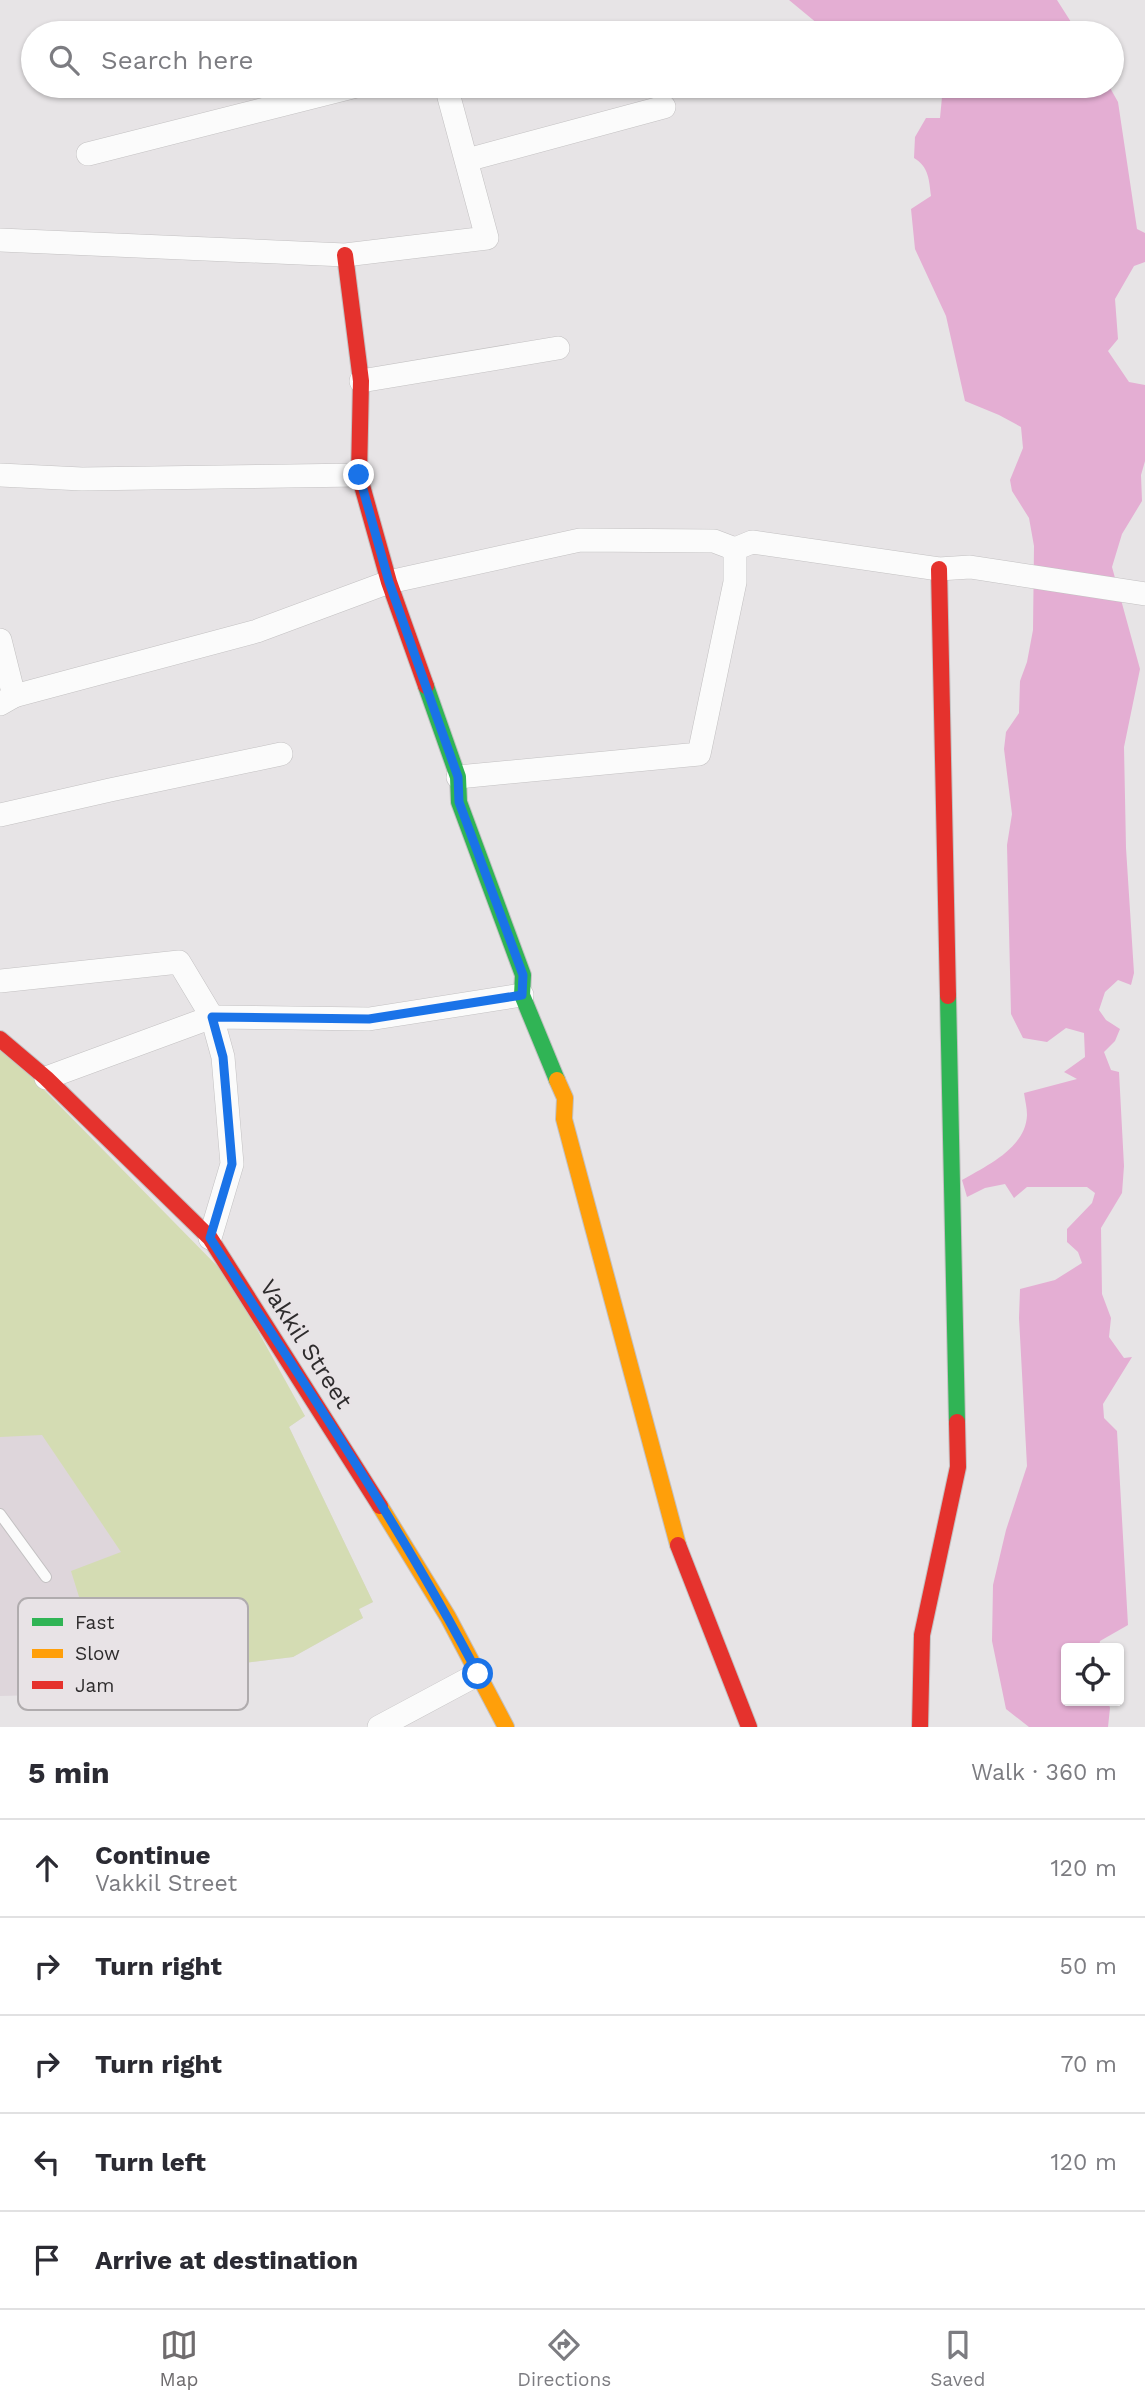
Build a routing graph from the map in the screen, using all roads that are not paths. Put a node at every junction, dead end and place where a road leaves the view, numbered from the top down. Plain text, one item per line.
1 (309, 98) edge
2 (449, 98) edge
3 (664, 107) dead end
4 (88, 154) dead end
5 (467, 160) junction
6 (0, 240) edge
7 (345, 255) junction
8 (558, 348) dead end
9 (361, 381) junction
10 (0, 475) edge
11 (359, 475) junction
12 (735, 549) junction
13 (939, 569) junction
14 (389, 582) junction
15 (1145, 594) edge
16 (0, 640) edge
17 (7, 700) edge
18 (281, 754) dead end
19 (458, 777) junction
20 (0, 815) edge
21 (0, 981) edge
22 (522, 995) junction
23 (212, 1017) junction
24 (0, 1039) edge
25 (46, 1078) junction
26 (210, 1238) junction
27 (0, 1514) edge
28 (46, 1577) dead end
29 (478, 1674) junction
30 (379, 1727) edge
31 (506, 1727) edge
32 (749, 1727) edge
33 (920, 1727) edge

1 - 4 street
2 - 5 street
3 - 5 street
5 - 7 street
6 - 7 street
7 - 9 street
8 - 9 street
9 - 11 street
10 - 11 street
11 - 14 street
12 - 13 street
12 - 14 street
12 - 19 street
13 - 15 street
13 - 33 street
14 - 17 street
14 - 19 street
16 - 17 street
18 - 20 street
19 - 22 street
21 - 23 street
22 - 23 street
22 - 32 street
23 - 25 street
23 - 26 street
24 - 25 street, Vakkil Street
25 - 26 street, Vakkil Street
26 - 29 street, Vakkil Street
27 - 28 lane
29 - 30 street
29 - 31 street, Vakkil Street

